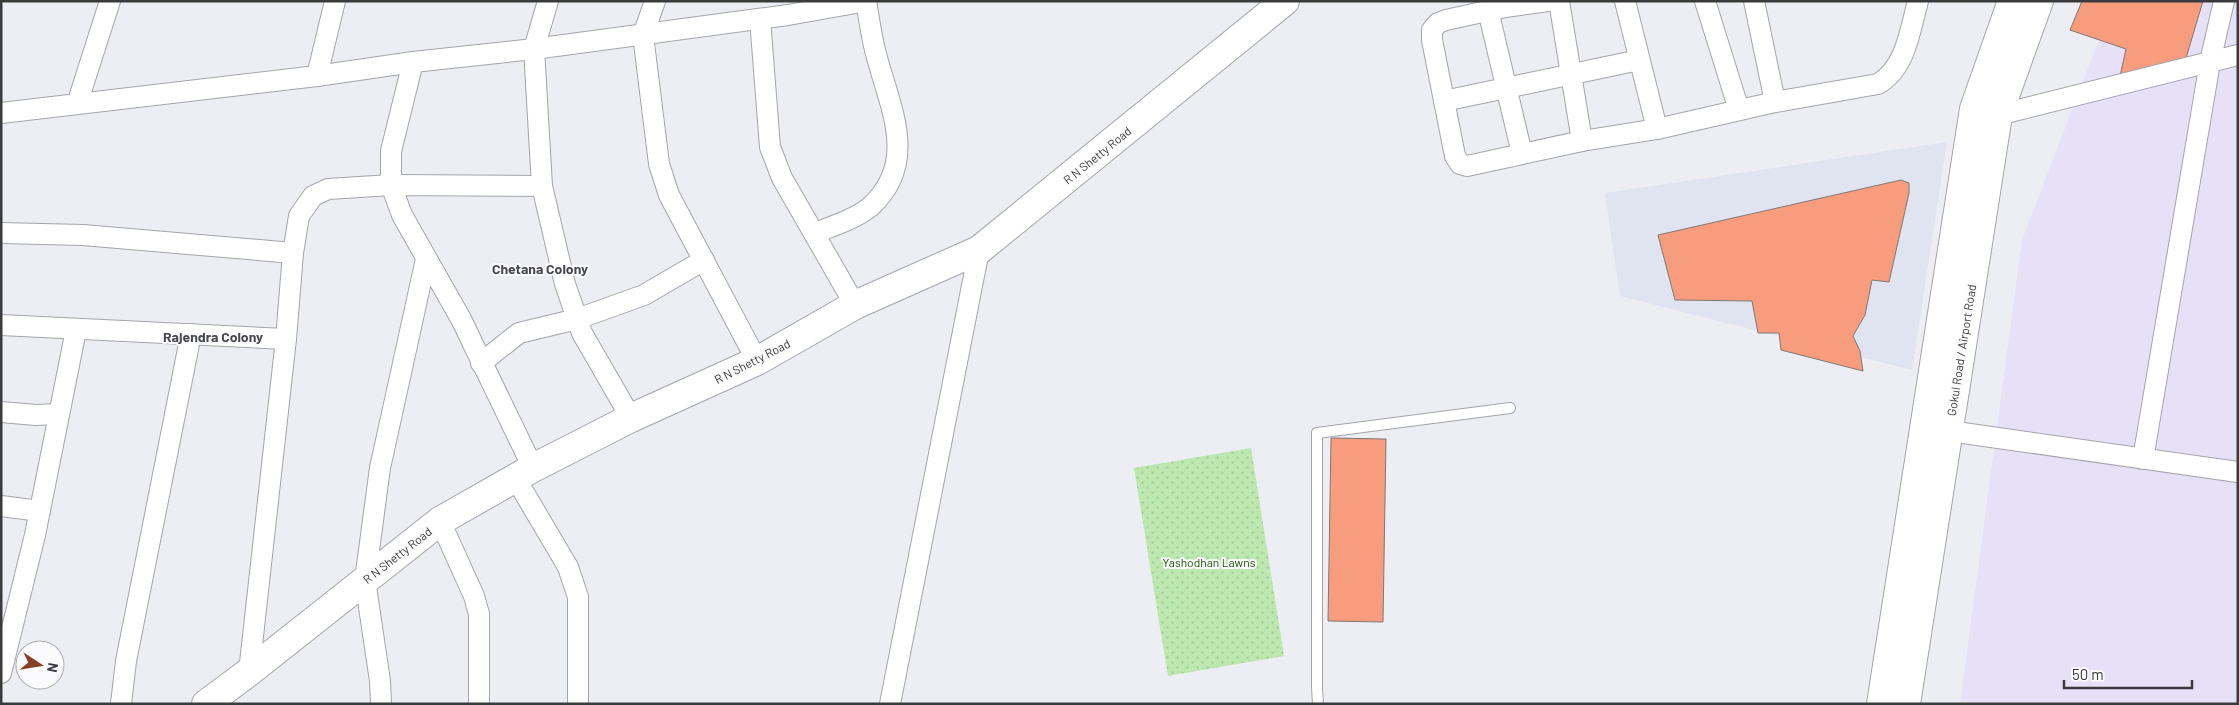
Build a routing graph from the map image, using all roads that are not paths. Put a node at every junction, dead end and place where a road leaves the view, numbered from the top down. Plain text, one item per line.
1 (110, 1) edge
2 (335, 1) edge
3 (548, 1) edge
4 (655, 1) edge
5 (867, 1) edge
6 (1285, 1) edge
7 (1548, 1) edge
8 (1559, 1) edge
9 (1625, 1) edge
10 (1705, 1) edge
11 (1754, 1) edge
12 (1918, 1) edge
13 (2012, 1) edge
14 (2039, 1) edge
15 (2224, 1) edge
16 (1488, 10) junction
17 (760, 19) junction
18 (643, 34) junction
19 (534, 49) junction
20 (2238, 55) edge
21 (1639, 60) junction
22 (413, 62) junction
23 (2210, 62) junction
24 (1571, 75) junction
25 (317, 76) junction
26 (1507, 88) junction
27 (1444, 101) junction
28 (1775, 102) junction
29 (77, 104) junction
30 (1739, 110) junction
31 (1, 112) edge
32 (1998, 115) junction
33 (1657, 129) junction
34 (1582, 141) junction
35 (1522, 154) junction
36 (391, 185) junction
37 (542, 186) junction
38 (1, 233) edge
39 (815, 233) junction
40 (979, 250) junction
41 (293, 253) junction
42 (426, 259) junction
43 (704, 260) junction
44 (855, 305) junction
45 (577, 319) junction
46 (1, 325) edge
47 (76, 330) junction
48 (191, 334) junction
49 (286, 339) junction
50 (757, 361) junction
51 (481, 363) junction
52 (1510, 408) dead end
53 (1, 412) edge
54 (58, 414) junction
55 (632, 418) junction
56 (1936, 429) junction
57 (2143, 459) junction
58 (2238, 472) edge
59 (525, 474) junction
60 (1, 506) edge
61 (40, 511) junction
62 (440, 521) junction
63 (365, 580) junction
64 (249, 672) junction
65 (1, 673) edge
66 (121, 704) edge
67 (206, 704) edge
68 (382, 704) edge
69 (479, 704) edge
70 (578, 704) edge
71 (890, 704) edge
72 (1318, 704) edge
73 (1880, 704) edge
74 (1906, 704) edge

1 - 29 street
2 - 25 street
3 - 19 street
4 - 18 street
5 - 17 street
5 - 39 street
6 - 40 main road, R N Shetty Road
7 - 16 street
8 - 24 street
9 - 21 street
10 - 30 street
11 - 28 street
12 - 28 street
13 - 56 main road, Gokul Road / Airport Road
14 - 32 main road, Gokul Road / Airport Road
15 - 23 street
16 - 26 street
16 - 27 street
17 - 18 street
17 - 39 street
18 - 19 street
18 - 43 street
19 - 22 street
19 - 37 street
20 - 23 street
21 - 24 street
21 - 33 street
22 - 25 street
22 - 36 street
23 - 32 street
23 - 57 street
24 - 26 street
24 - 34 street
25 - 29 street
26 - 27 street
26 - 35 street
27 - 35 street
28 - 30 street
29 - 31 street
30 - 33 street
32 - 56 main road, Gokul Road / Airport Road
33 - 34 street
34 - 35 street
36 - 37 street
36 - 41 street
36 - 42 street
37 - 45 street
38 - 41 street
39 - 44 street
40 - 44 main road, R N Shetty Road
40 - 71 street
41 - 49 street
42 - 51 street
42 - 63 street
43 - 45 street
43 - 50 street
44 - 50 main road, R N Shetty Road
45 - 51 street
45 - 55 street
46 - 47 street
47 - 48 street
47 - 54 street
48 - 49 street
48 - 66 street
49 - 64 street
50 - 55 main road, R N Shetty Road
51 - 59 street
52 - 72 lane
53 - 54 street
54 - 61 street
55 - 59 main road, R N Shetty Road
56 - 57 street
56 - 73 main road, Gokul Road / Airport Road
56 - 74 main road, Gokul Road / Airport Road
57 - 58 street
59 - 62 main road, R N Shetty Road
59 - 70 street
60 - 61 street
61 - 65 street
62 - 63 main road, R N Shetty Road
62 - 69 street
63 - 64 main road, R N Shetty Road
63 - 68 street
64 - 67 main road, R N Shetty Road

